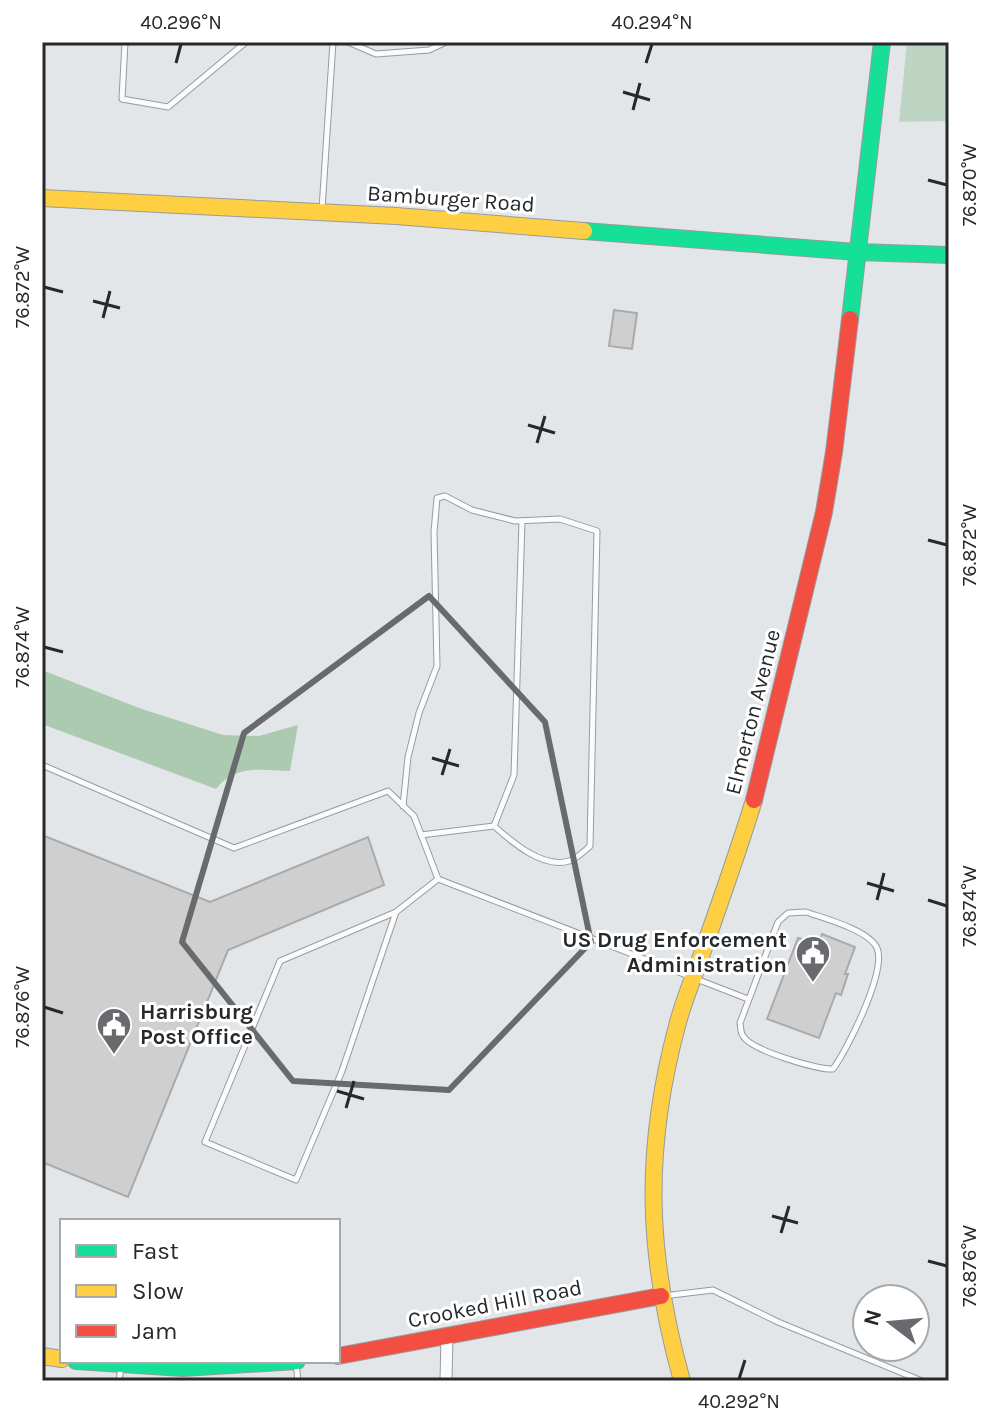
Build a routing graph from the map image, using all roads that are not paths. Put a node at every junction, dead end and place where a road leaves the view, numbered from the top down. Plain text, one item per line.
1 (125, 42) edge
2 (246, 42) edge
3 (333, 42) edge
4 (348, 42) edge
5 (446, 42) edge
6 (882, 42) edge
7 (42, 198) edge
8 (322, 213) junction
9 (857, 252) junction
10 (949, 255) edge
11 (522, 521) junction
12 (42, 765) edge
13 (403, 806) junction
14 (494, 826) junction
15 (421, 835) junction
16 (438, 879) junction
17 (396, 912) junction
18 (693, 979) junction
19 (748, 999) junction
20 (661, 1296) junction
21 (447, 1336) junction
22 (340, 1356) edge
23 (83, 1363) edge
24 (264, 1363) edge
25 (120, 1373) edge
26 (446, 1381) edge
27 (682, 1381) edge
28 (922, 1381) edge

1 - 2 lane
3 - 8 lane
4 - 5 lane
6 - 9 street, Elmerton Avenue
7 - 8 street, Bamburger Road
8 - 9 street, Bamburger Road
9 - 10 street, Bamburger Road
9 - 18 street, Elmerton Avenue
11 - 13 lane
11 - 14 lane
11 - 14 lane
12 - 13 lane
13 - 15 lane
14 - 15 lane
15 - 16 lane
16 - 17 lane
16 - 18 lane
17 - 17 lane
18 - 19 lane
18 - 20 street, Elmerton Avenue
19 - 19 lane
20 - 21 street, Crooked Hill Road
20 - 27 street, Elmerton Avenue
20 - 28 lane
21 - 22 street, Crooked Hill Road
21 - 26 street
23 - 25 street
24 - 25 street

